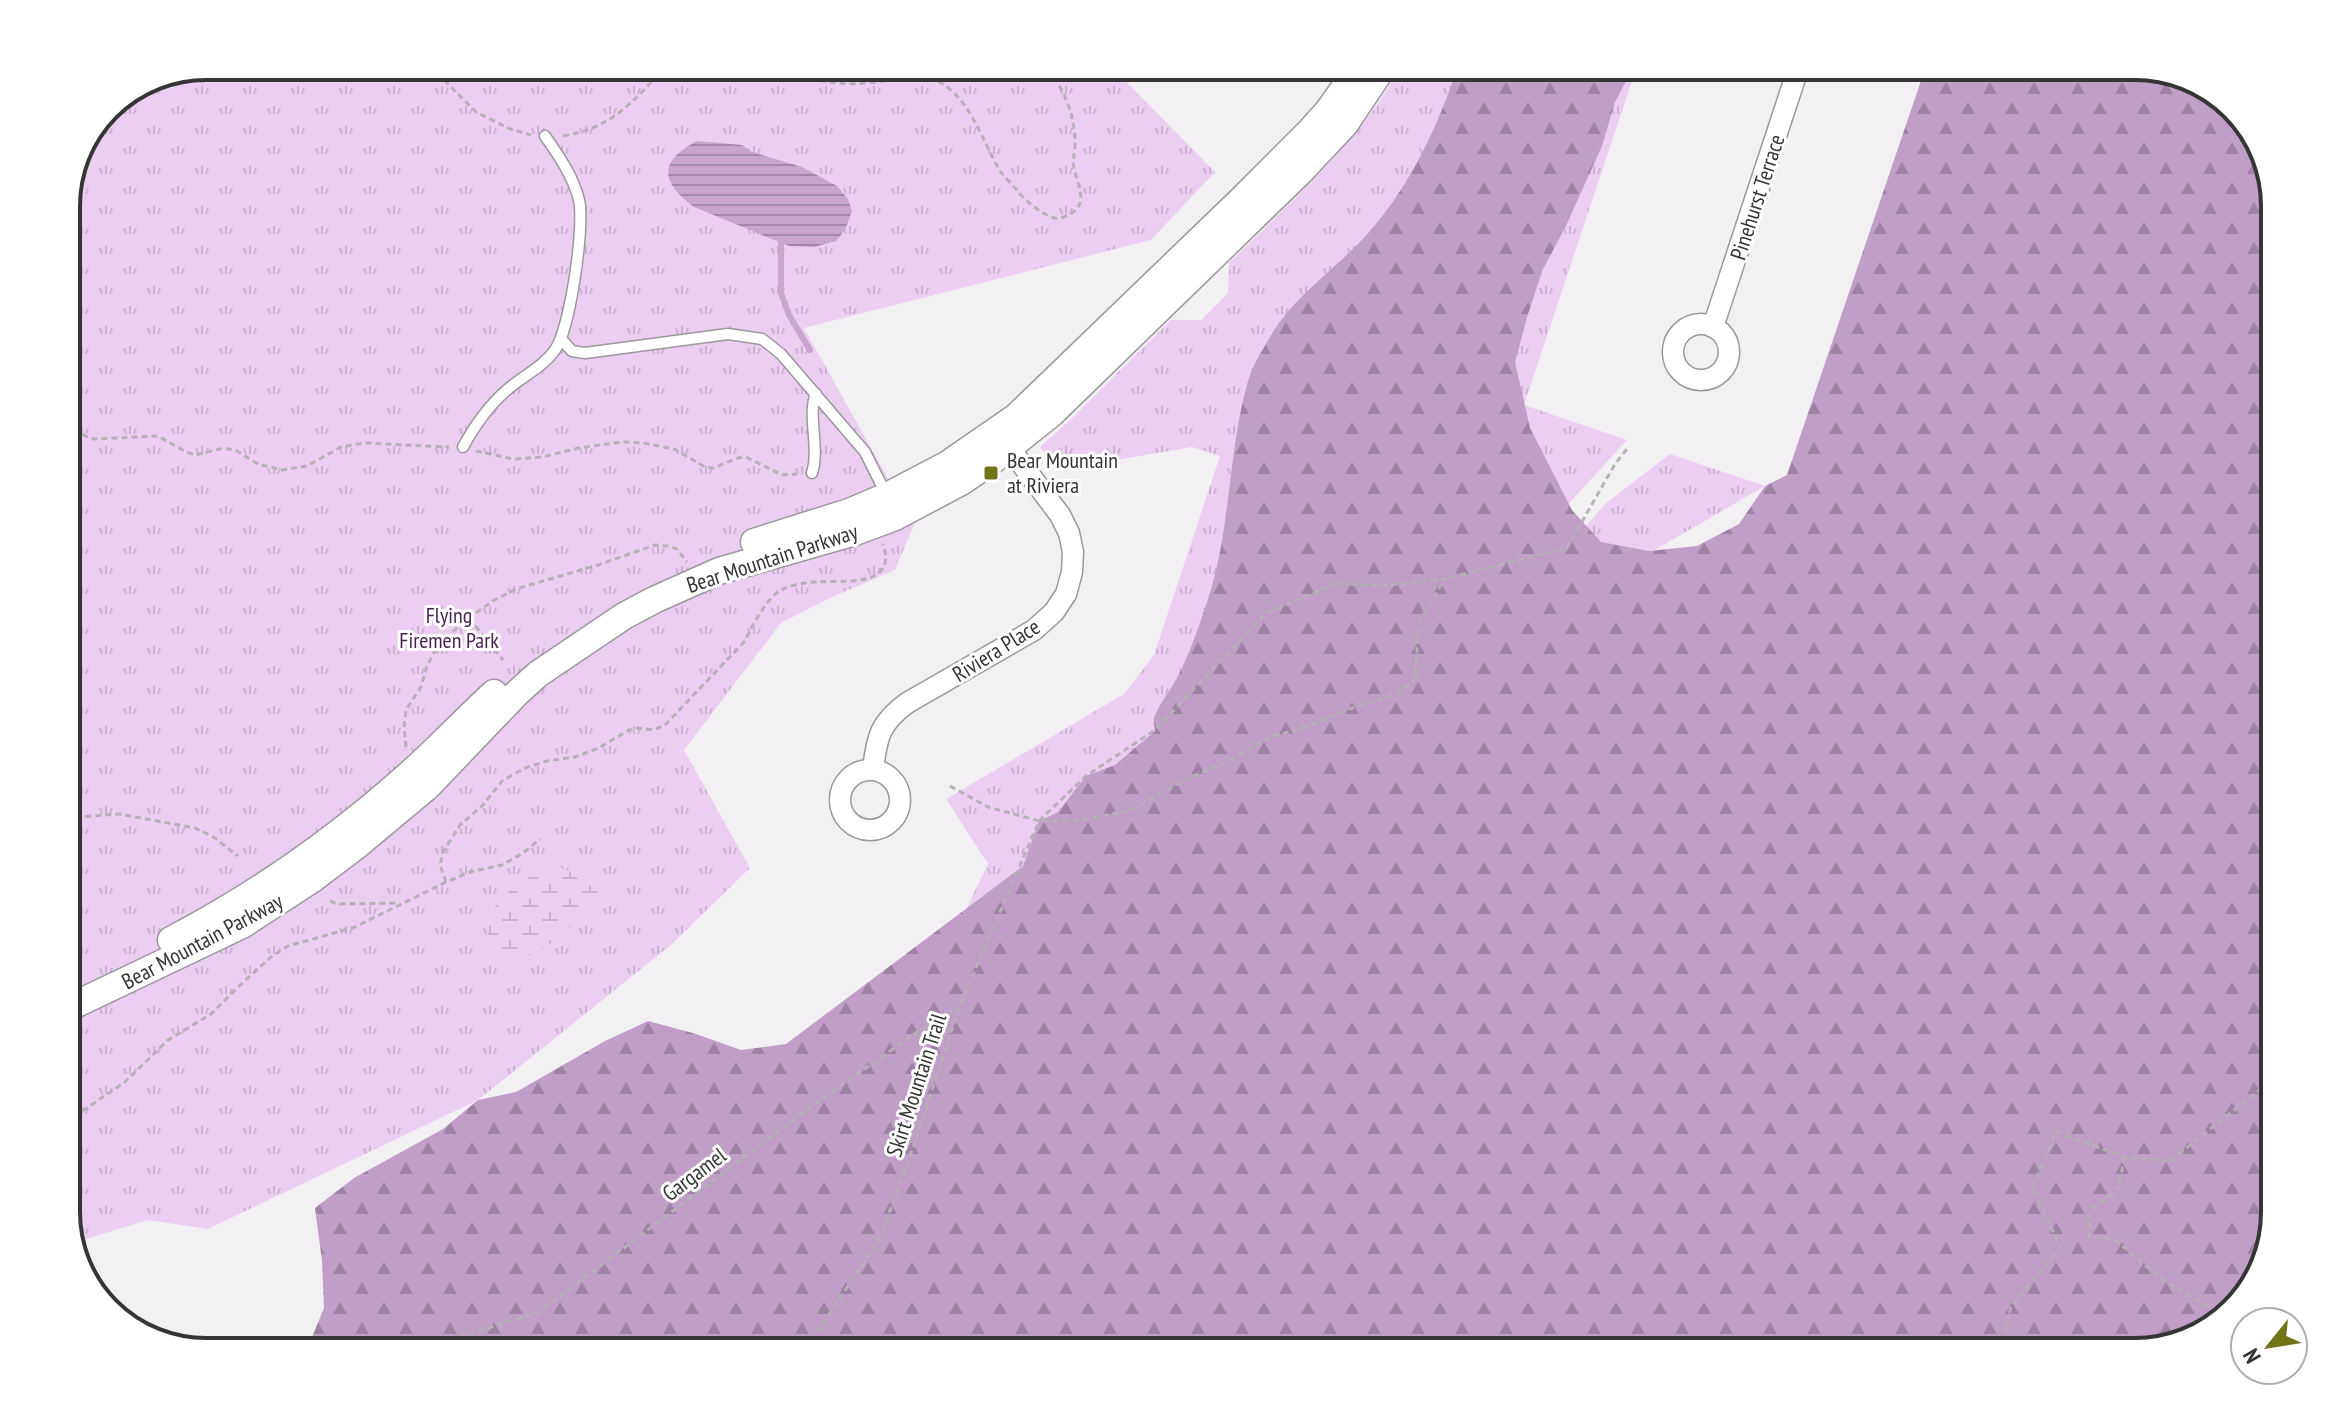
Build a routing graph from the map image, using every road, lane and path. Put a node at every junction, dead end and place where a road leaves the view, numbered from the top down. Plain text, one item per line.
1 (444, 80) edge
2 (653, 80) edge
3 (812, 80) edge
4 (892, 80) edge
5 (932, 80) edge
6 (1057, 80) edge
7 (1350, 80) edge
8 (1375, 80) edge
9 (1794, 80) edge
10 (545, 136) junction
11 (1713, 327) dead end
12 (561, 339) junction
13 (816, 394) junction
14 (80, 433) edge
15 (1004, 440) junction
16 (463, 447) junction
17 (1627, 449) dead end
18 (812, 473) joint
19 (887, 496) junction
20 (882, 540) dead end
21 (690, 566) junction
22 (1444, 579) junction
23 (469, 618) junction
24 (477, 628) junction
25 (468, 637) junction
26 (445, 638) junction
27 (478, 650) dead end
28 (503, 660) dead end
29 (407, 751) dead end
30 (873, 769) dead end
31 (950, 786) dead end
32 (80, 817) edge
33 (1039, 821) junction
34 (540, 839) dead end
35 (238, 856) dead end
36 (446, 882) junction
37 (330, 901) dead end
38 (402, 903) junction
39 (80, 986) edge
40 (80, 1002) edge
41 (959, 1008) junction
42 (2261, 1089) edge
43 (80, 1113) edge
44 (2125, 1157) junction
45 (2215, 1310) edge
46 (459, 1338) edge
47 (817, 1338) edge
48 (2004, 1338) edge

1 - 10 path
2 - 10 path
3 - 4 path
5 - 6 path
7 - 15 street, Bear Mountain Parkway
8 - 15 street, Bear Mountain Parkway
9 - 11 street, Pinehurst Terrace
10 - 12 lane
12 - 13 lane
12 - 16 lane
13 - 18 lane
13 - 19 lane
14 - 16 path
15 - 19 street, Bear Mountain Parkway
15 - 30 street, Riviera Place
15 - 40 street, Bear Mountain Parkway
16 - 18 path
17 - 22 path
19 - 21 street, Bear Mountain Parkway
20 - 36 path
21 - 23 path
21 - 39 street, Bear Mountain Parkway
22 - 33 path
22 - 33 path
23 - 24 path
23 - 26 path
24 - 25 path
24 - 28 path
25 - 26 path
25 - 27 path
26 - 29 path
31 - 33 path
32 - 35 path
33 - 41 path, Skirt Mountain Trail
34 - 36 path
36 - 38 path
37 - 38 path
38 - 43 path
41 - 46 path, Gargamel
41 - 47 path, Skirt Mountain Trail
42 - 44 path
44 - 45 path
44 - 48 path

